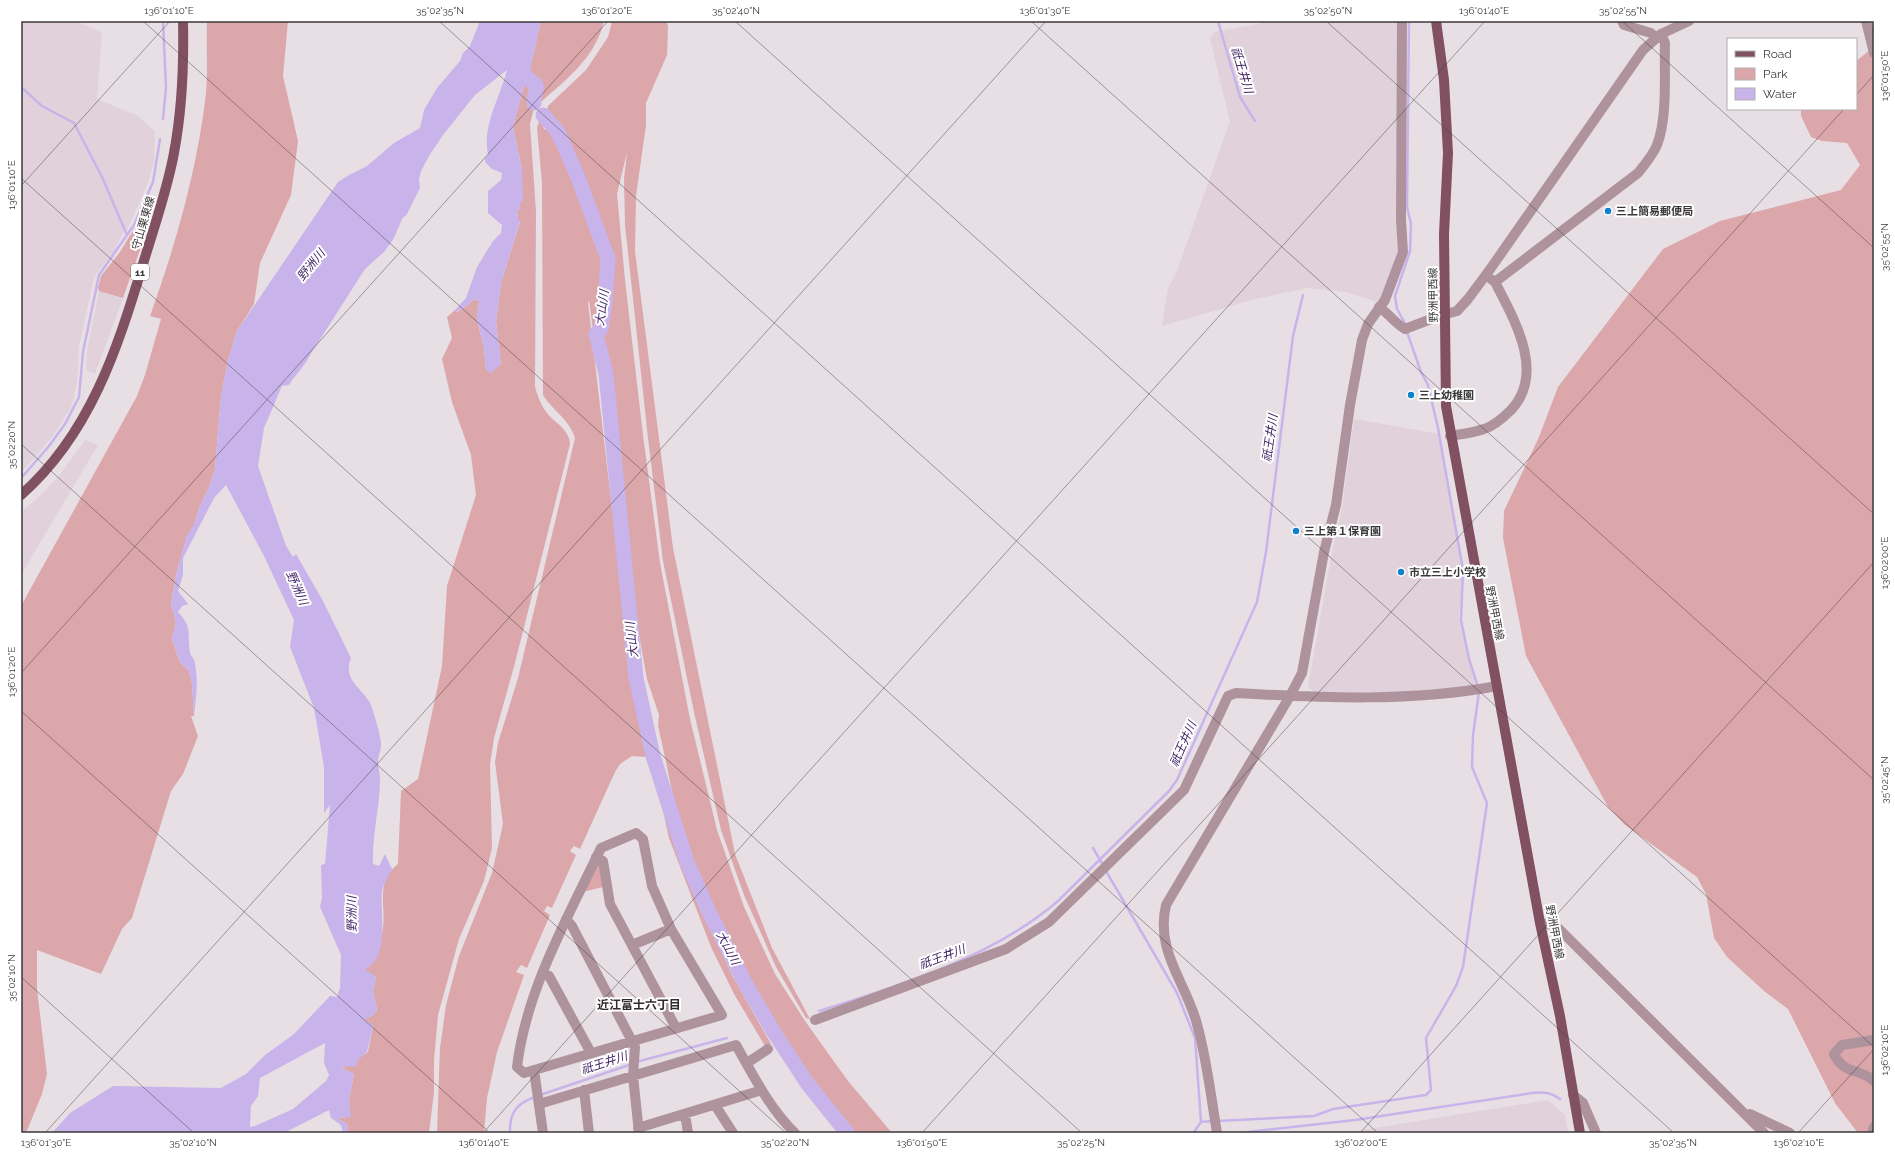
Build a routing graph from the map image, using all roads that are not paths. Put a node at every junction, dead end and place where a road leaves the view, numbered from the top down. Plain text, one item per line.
1 (183, 21) edge
2 (1402, 21) edge
3 (1436, 21) edge
4 (1622, 21) edge
5 (1689, 21) edge
6 (1866, 21) edge
7 (1658, 36) junction
8 (1874, 53) edge
9 (1486, 275) junction
10 (1495, 282) junction
11 (1379, 307) junction
12 (1446, 314) junction
13 (1450, 436) junction
14 (21, 495) edge
15 (1497, 686) junction
16 (1290, 696) junction
17 (596, 857) junction
18 (566, 920) junction
19 (1540, 923) junction
20 (671, 929) junction
21 (632, 945) junction
22 (543, 973) junction
23 (815, 1020) dead end
24 (676, 1028) junction
25 (1874, 1040) edge
26 (632, 1041) junction
27 (768, 1049) dead end
28 (591, 1053) junction
29 (747, 1063) junction
30 (534, 1070) junction
31 (633, 1076) junction
32 (1874, 1081) edge
33 (584, 1090) junction
34 (762, 1090) junction
35 (1573, 1095) junction
36 (539, 1104) junction
37 (715, 1105) junction
38 (1745, 1112) junction
39 (685, 1114) junction
40 (1874, 1127) edge
41 (638, 1131) edge
42 (543, 1133) edge
43 (589, 1133) edge
44 (688, 1133) edge
45 (733, 1133) edge
46 (795, 1133) edge
47 (1217, 1133) edge
48 (1580, 1133) edge
49 (1596, 1133) edge
50 (1764, 1133) edge
51 (1790, 1133) edge
52 (1872, 1133) edge

1 - 14 main road, 守山栗東線 / 11
2 - 11 street
3 - 12 main road, 野洲甲西線
4 - 7 street
5 - 7 street
6 - 8 street
7 - 9 street
7 - 10 street
9 - 10 street
9 - 12 street
10 - 13 street
11 - 12 street
11 - 16 street
12 - 13 main road, 野洲甲西線
13 - 15 main road, 野洲甲西線
15 - 16 street
15 - 19 main road, 野洲甲西線
16 - 23 street
16 - 47 street
17 - 18 street
17 - 20 street
17 - 21 street
18 - 22 street
18 - 26 street
19 - 35 main road, 野洲甲西線
19 - 38 street
20 - 21 street
20 - 24 street
21 - 24 street
22 - 28 street
22 - 30 street
24 - 26 street
25 - 32 street
26 - 28 street
26 - 31 street
27 - 29 street
28 - 30 street
29 - 31 street
29 - 34 street
30 - 36 street
31 - 33 street
31 - 41 street
33 - 36 street
33 - 43 street
34 - 37 street
34 - 46 street
35 - 48 main road, 野洲甲西線
35 - 49 street
36 - 42 street
37 - 39 street
37 - 45 street
38 - 50 street
38 - 51 street
39 - 41 street
39 - 44 street
40 - 52 street

